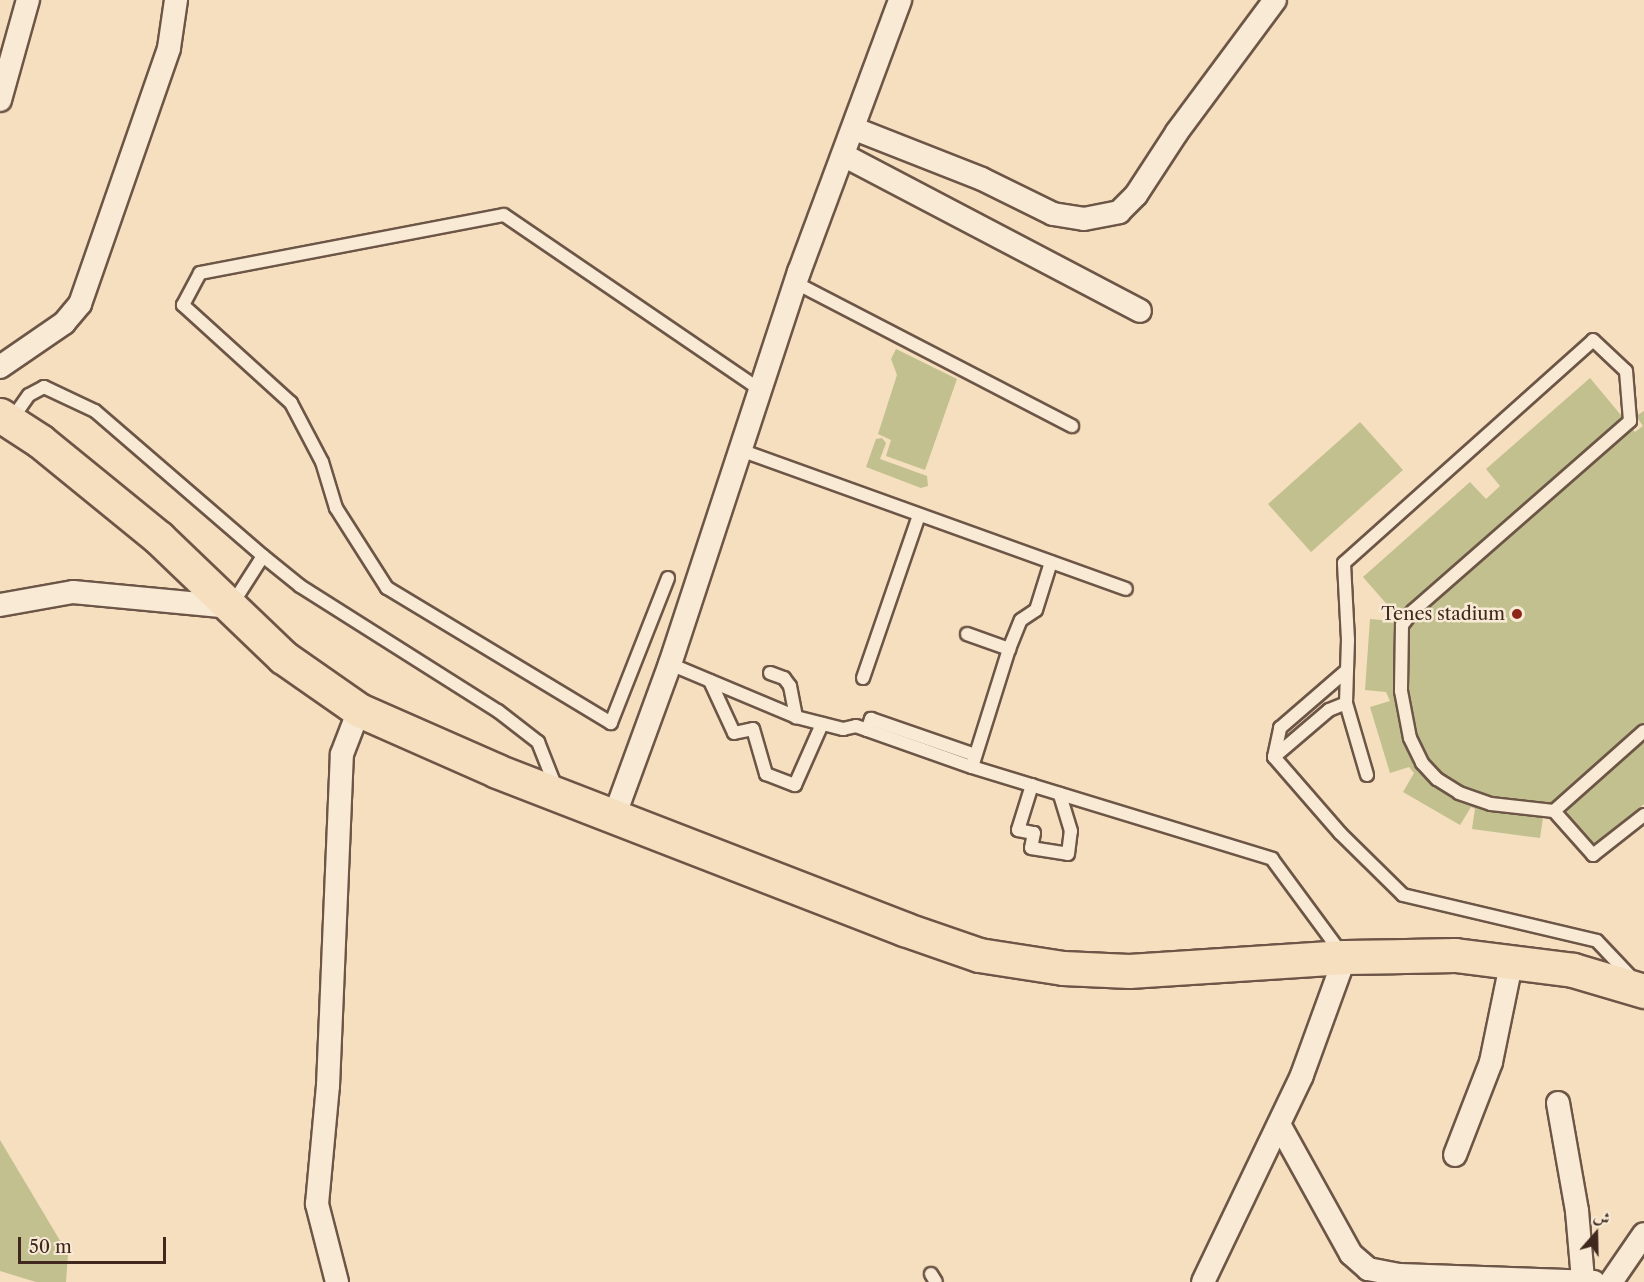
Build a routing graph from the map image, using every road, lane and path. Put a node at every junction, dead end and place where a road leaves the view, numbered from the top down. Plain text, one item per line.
1 (28, 0) edge
2 (176, 0) edge
3 (900, 0) edge
4 (1275, 0) edge
5 (0, 100) edge
6 (855, 129) junction
7 (845, 156) junction
8 (796, 283) junction
9 (1140, 311) dead end
10 (0, 367) edge
11 (760, 390) junction
12 (6, 417) edge
13 (1072, 426) dead end
14 (740, 450) junction
15 (919, 515) junction
16 (263, 556) junction
17 (1051, 562) junction
18 (668, 578) dead end
19 (1126, 589) dead end
20 (0, 605) edge
21 (231, 607) junction
22 (968, 634) dead end
23 (1009, 649) junction
24 (670, 664) junction
25 (1346, 671) junction
26 (770, 673) dead end
27 (863, 678) dead end
28 (710, 681) junction
29 (1346, 703) junction
30 (359, 710) junction
31 (796, 717) junction
32 (822, 724) junction
33 (1644, 731) edge
34 (1274, 757) junction
35 (974, 761) junction
36 (1367, 775) dead end
37 (1032, 785) junction
38 (559, 794) junction
39 (1060, 794) junction
40 (1554, 811) junction
41 (1644, 815) edge
42 (614, 817) junction
43 (1345, 957) junction
44 (1512, 960) junction
45 (1644, 991) edge
46 (1558, 1103) dead end
47 (1280, 1126) junction
48 (1455, 1155) dead end
49 (1644, 1234) edge
50 (1375, 1277) edge
51 (1588, 1281) edge
52 (337, 1282) edge
53 (1203, 1282) edge
54 (1611, 1282) edge

1 - 5 street
2 - 10 street
3 - 6 street
4 - 6 street
6 - 7 street
7 - 8 street
7 - 9 street
8 - 11 street
8 - 13 lane
11 - 14 street
11 - 18 lane
12 - 16 lane
12 - 21 main road
14 - 15 lane
14 - 24 street
15 - 17 lane
15 - 27 lane
16 - 21 lane
16 - 38 lane
17 - 19 lane
17 - 23 lane
20 - 21 street
21 - 30 main road
22 - 23 lane
23 - 35 lane
24 - 28 lane
24 - 42 street
25 - 29 lane
25 - 34 lane
25 - 40 lane
26 - 31 lane
28 - 31 lane
28 - 32 lane
29 - 34 lane
29 - 36 lane
30 - 38 main road
30 - 52 street
31 - 32 lane
32 - 35 lane
33 - 40 lane
34 - 45 lane
35 - 37 lane
37 - 39 lane
37 - 39 lane
38 - 42 main road
39 - 43 lane
40 - 41 lane
42 - 43 main road
43 - 44 main road
43 - 47 street
44 - 45 main road
44 - 48 street
46 - 51 street
47 - 50 street
47 - 53 street
49 - 54 street
50 - 51 street

